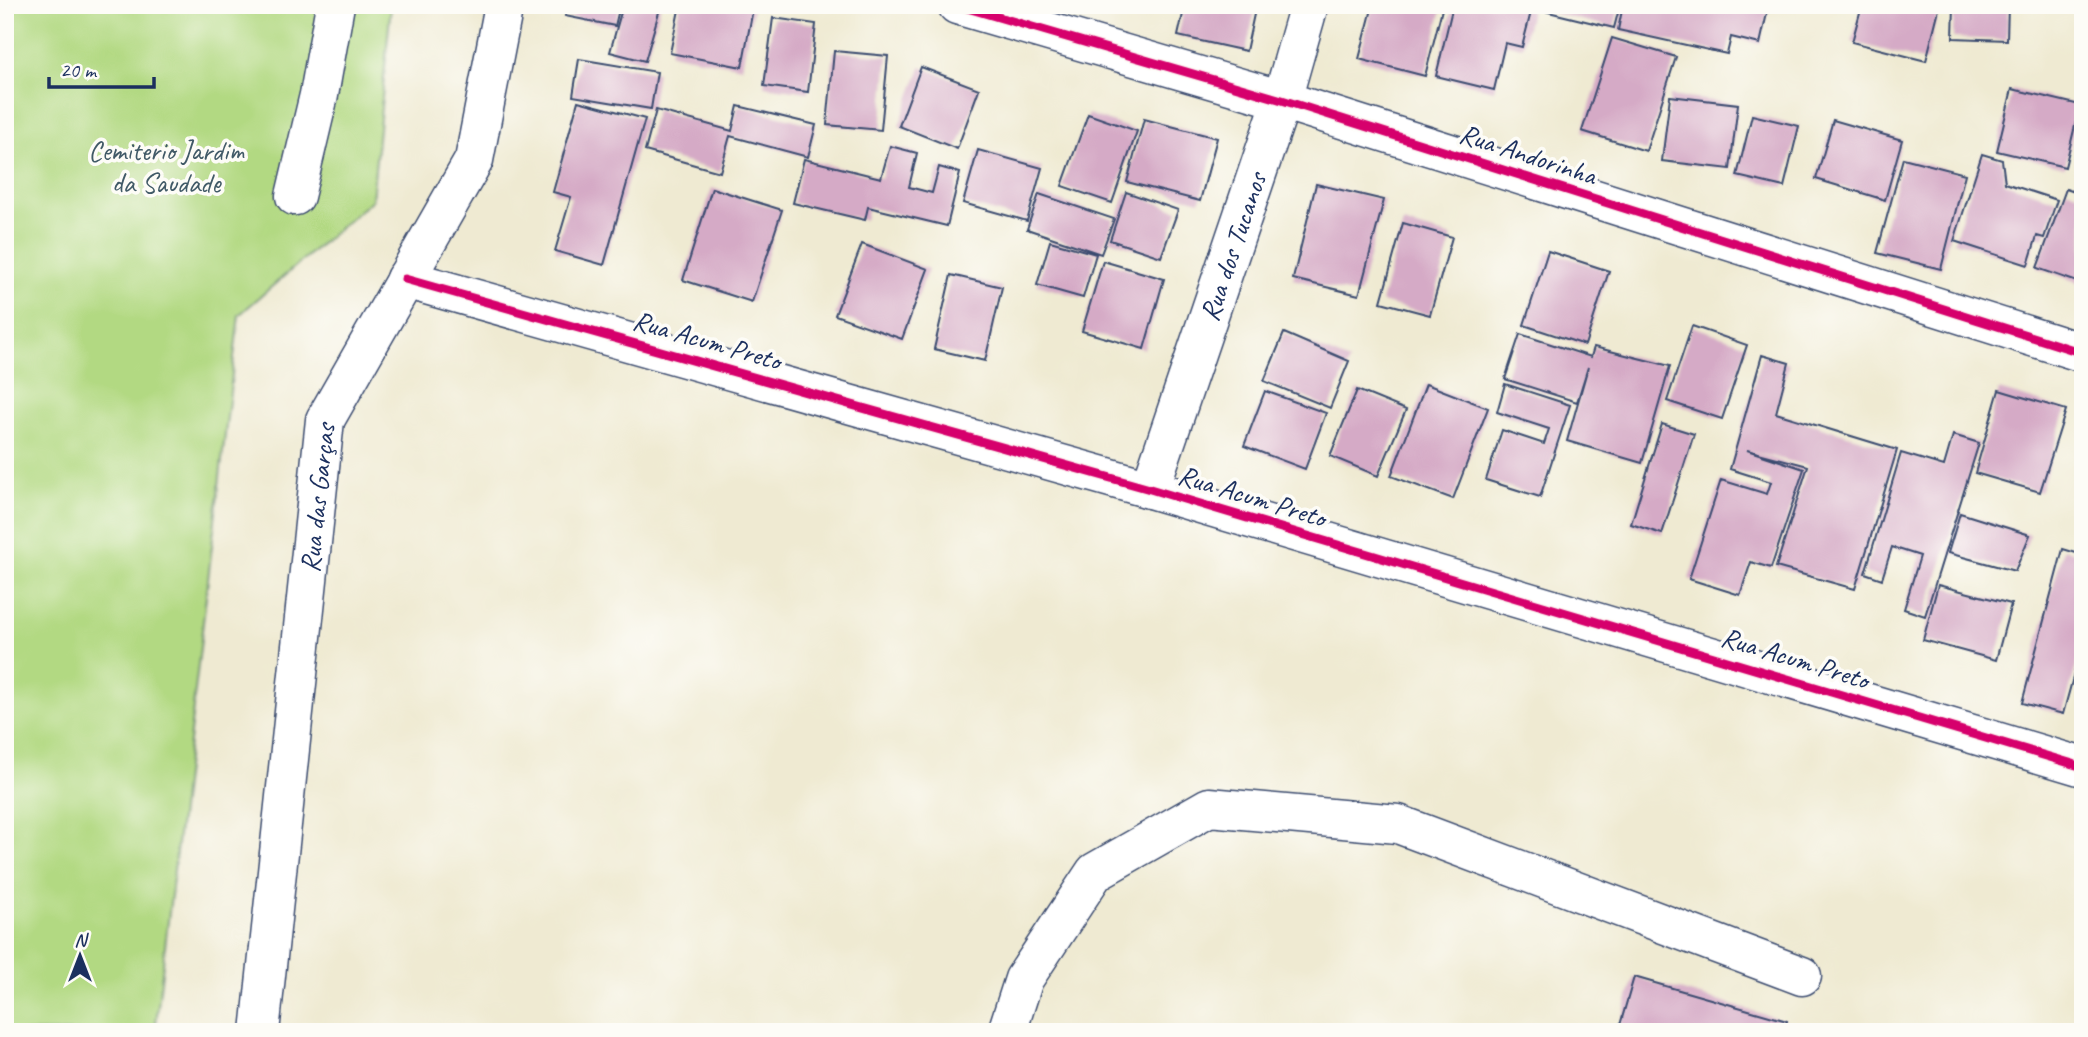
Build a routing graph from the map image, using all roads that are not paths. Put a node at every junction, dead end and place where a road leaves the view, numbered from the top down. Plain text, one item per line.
1 (335, 5) edge
2 (504, 5) edge
3 (957, 5) edge
4 (1309, 5) edge
5 (1282, 100) junction
6 (295, 196) dead end
7 (405, 279) junction
8 (2083, 353) edge
9 (1150, 489) junction
10 (2083, 767) edge
11 (1802, 976) dead end
12 (260, 1032) edge
13 (1007, 1032) edge

1 - 6 street
2 - 7 street, Rua das Garças
3 - 5 street, Rua Andorinha
4 - 5 street, Rua dos Tucanos
5 - 8 street, Rua Andorinha
5 - 9 street, Rua dos Tucanos
7 - 9 street, Rua Acum Preto
7 - 12 street, Rua das Garças
9 - 10 street, Rua Acum Preto
11 - 13 street

